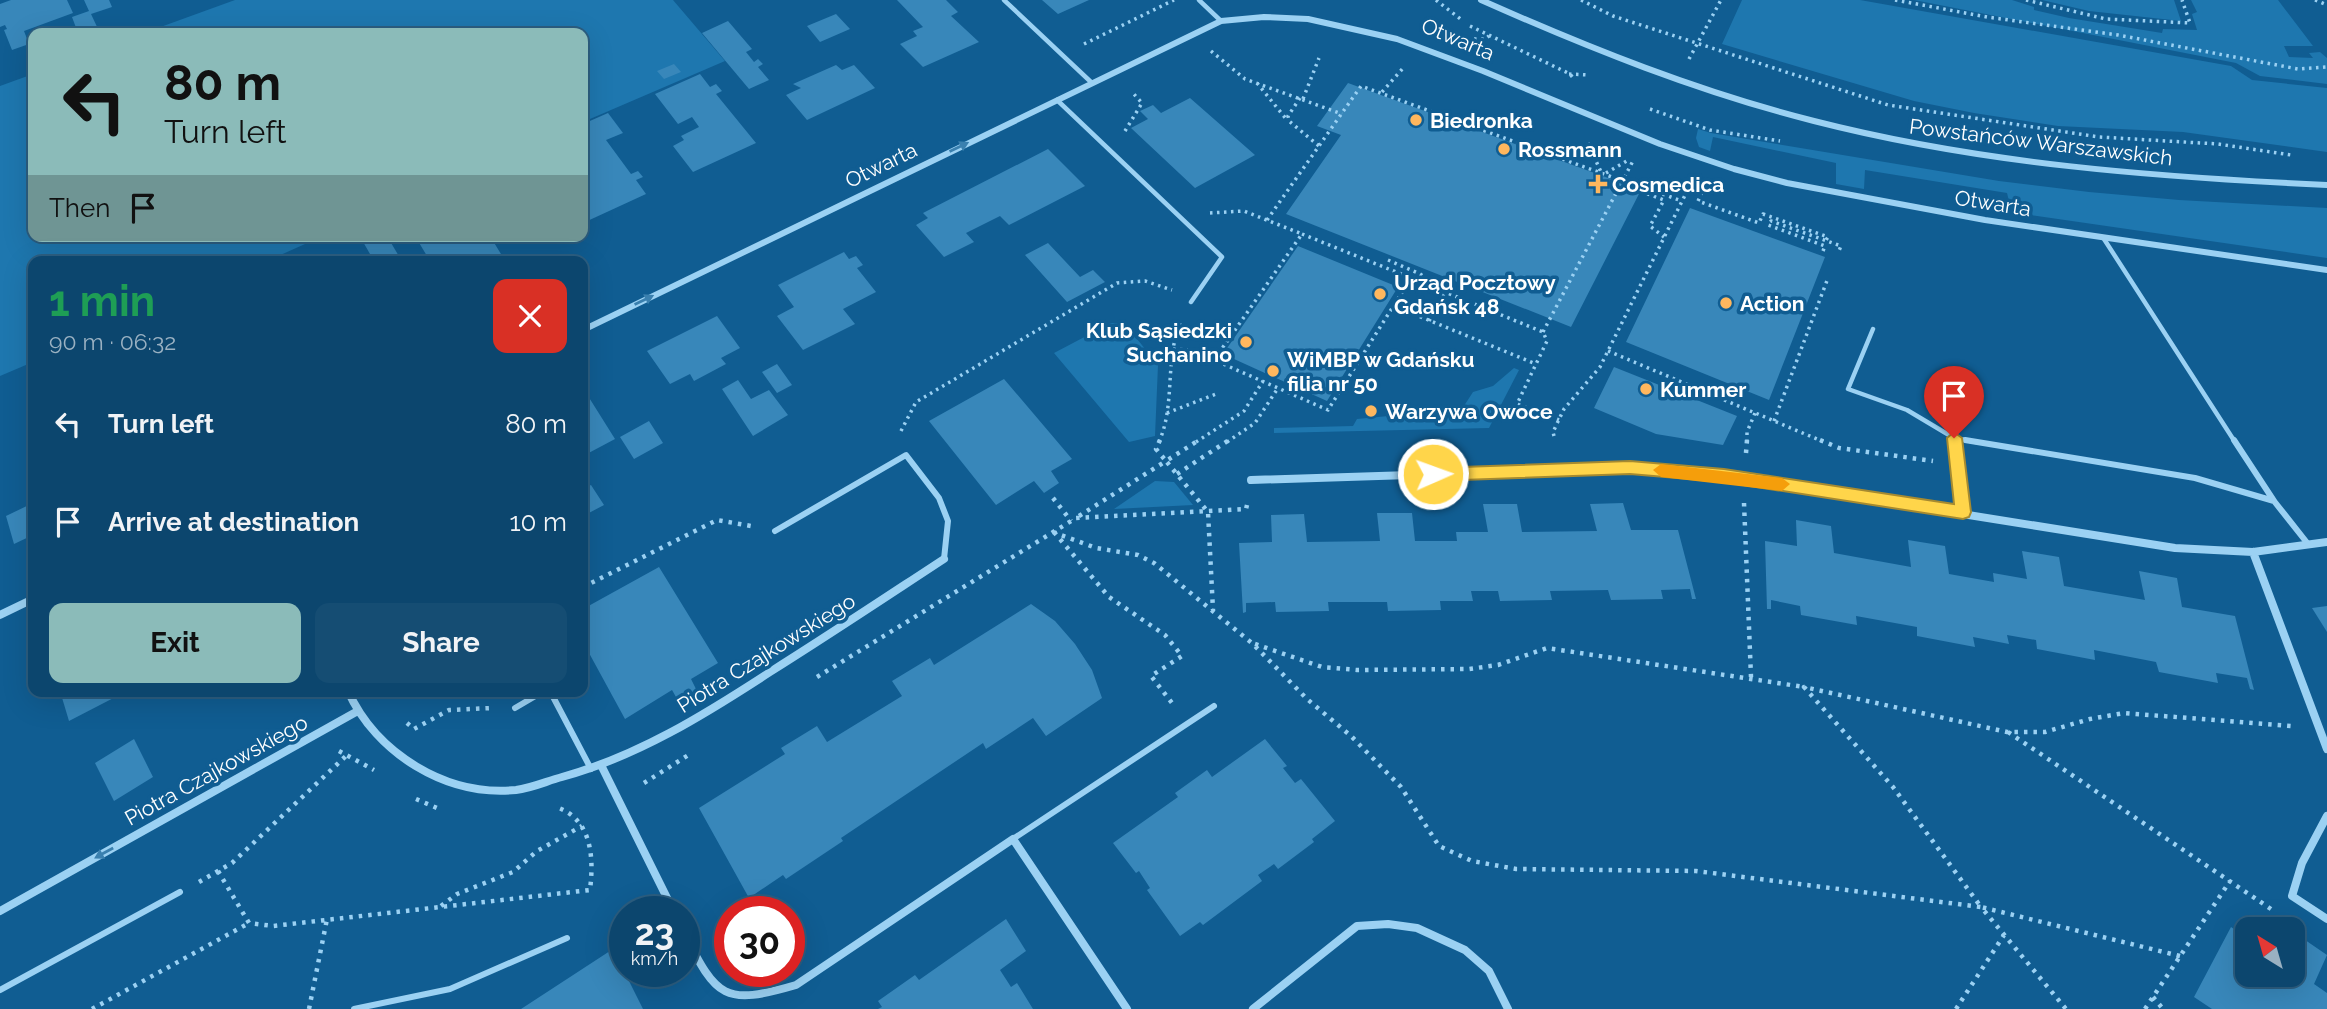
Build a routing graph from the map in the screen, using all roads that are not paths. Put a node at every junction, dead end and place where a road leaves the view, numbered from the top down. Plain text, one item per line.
1 (1004, 0) edge
2 (1199, 0) edge
3 (1481, 0) edge
4 (1270, 9) dead end
5 (1221, 21) junction
6 (1379, 26) dead end
7 (1092, 83) junction
8 (1057, 100) junction
9 (2327, 185) edge
10 (2104, 239) junction
11 (2327, 270) edge
12 (1191, 302) road end
13 (588, 328) edge
14 (1873, 329) dead end
15 (1954, 438) junction
16 (1251, 480) road end
17 (2274, 500) junction
18 (1963, 512) junction
19 (775, 531) road end
20 (2327, 542) edge
21 (2308, 544) junction
22 (2253, 552) junction
23 (944, 559) joint
24 (28, 601) edge
25 (0, 615) edge
26 (350, 697) edge
27 (534, 697) edge
28 (553, 697) edge
29 (1214, 706) dead end
30 (515, 708) road end
31 (356, 712) junction
32 (2327, 749) edge
33 (601, 765) junction
34 (591, 769) junction
35 (2327, 816) edge
36 (1013, 839) junction
37 (180, 892) road end
38 (666, 896) edge
39 (0, 911) edge
40 (2327, 919) edge
41 (567, 938) dead end
42 (700, 961) edge
43 (0, 990) edge
44 (354, 1009) edge
45 (1127, 1009) edge
46 (1254, 1009) edge
47 (1507, 1009) edge

1 - 7 lane
2 - 5 lane
3 - 9 street, Powstańców Warszawskich
4 - 5 street, Otwarta
5 - 7 street, Otwarta
6 - 10 street, Otwarta
7 - 8 street, Otwarta
8 - 12 lane
13 -> 8 street, Otwarta
10 - 11 street, Otwarta
10 - 17 lane
14 - 15 lane
15 - 17 lane
15 - 18 lane
16 - 18 street
17 - 21 lane
18 - 22 street
19 - 23 lane
20 - 21 street
21 - 22 street
22 - 32 street
23 - 33 street, Piotra Czajkowskiego
24 - 25 street
26 - 31 street
27 - 30 lane
28 - 34 lane
29 - 36 lane
31 - 34 street, Piotra Czajkowskiego
31 -> 39 street, Piotra Czajkowskiego
33 - 34 street, Piotra Czajkowskiego
33 - 38 street
35 - 40 street
36 - 42 street
36 - 45 street
37 - 43 lane
41 - 44 lane
46 - 47 street

